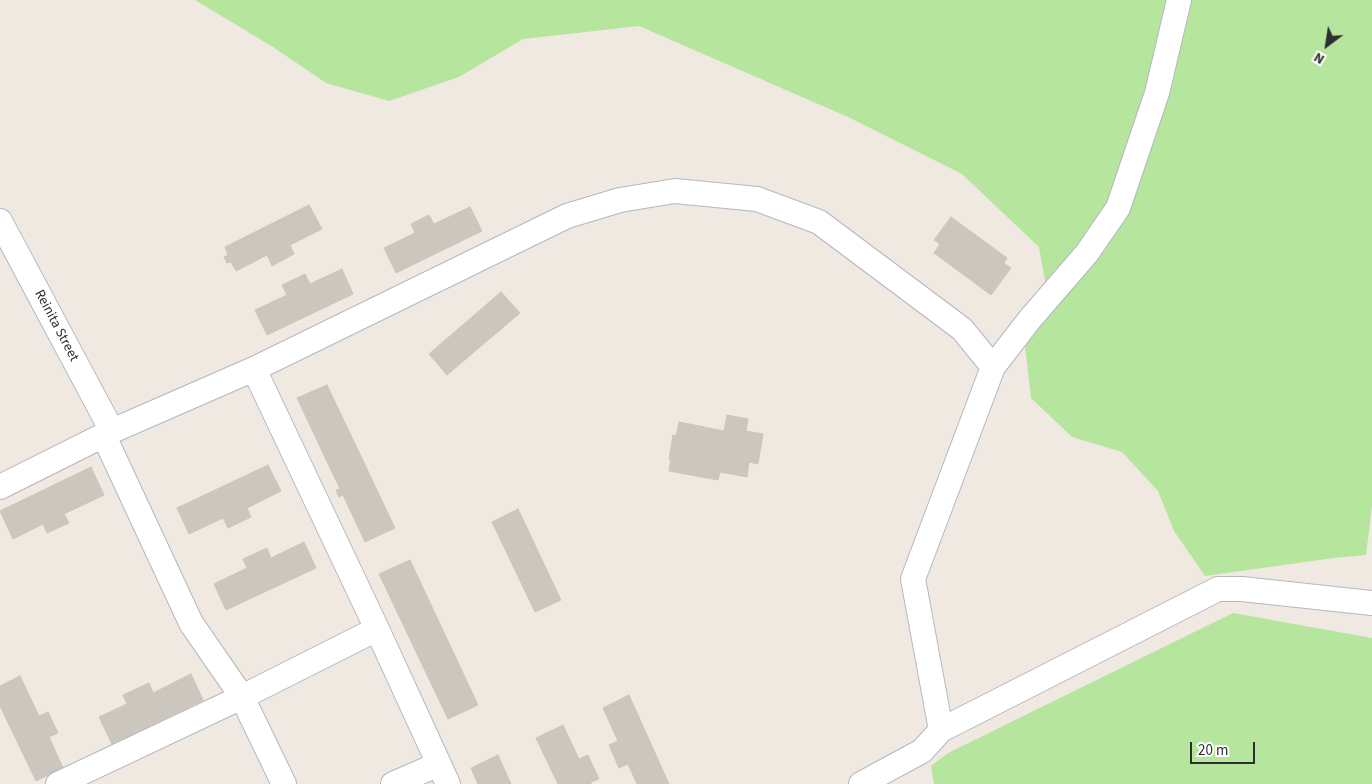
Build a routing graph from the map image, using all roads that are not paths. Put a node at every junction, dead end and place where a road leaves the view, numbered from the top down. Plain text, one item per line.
1 (1179, 0) edge
2 (0, 221) edge
3 (994, 367) junction
4 (254, 369) junction
5 (108, 434) junction
6 (0, 487) edge
7 (1372, 603) edge
8 (377, 629) junction
9 (242, 697) junction
10 (941, 730) junction
11 (443, 774) edge
12 (58, 784) edge
13 (284, 784) edge
14 (393, 784) edge
15 (861, 784) edge

1 - 3 street
2 - 5 street, Reinita Street
3 - 4 street
3 - 10 street
4 - 5 street
4 - 8 street
5 - 6 street
5 - 9 street, Reinita Street
7 - 10 street
8 - 9 street
8 - 11 street
9 - 12 street
9 - 13 street, Reinita Street
10 - 15 street
11 - 14 street

